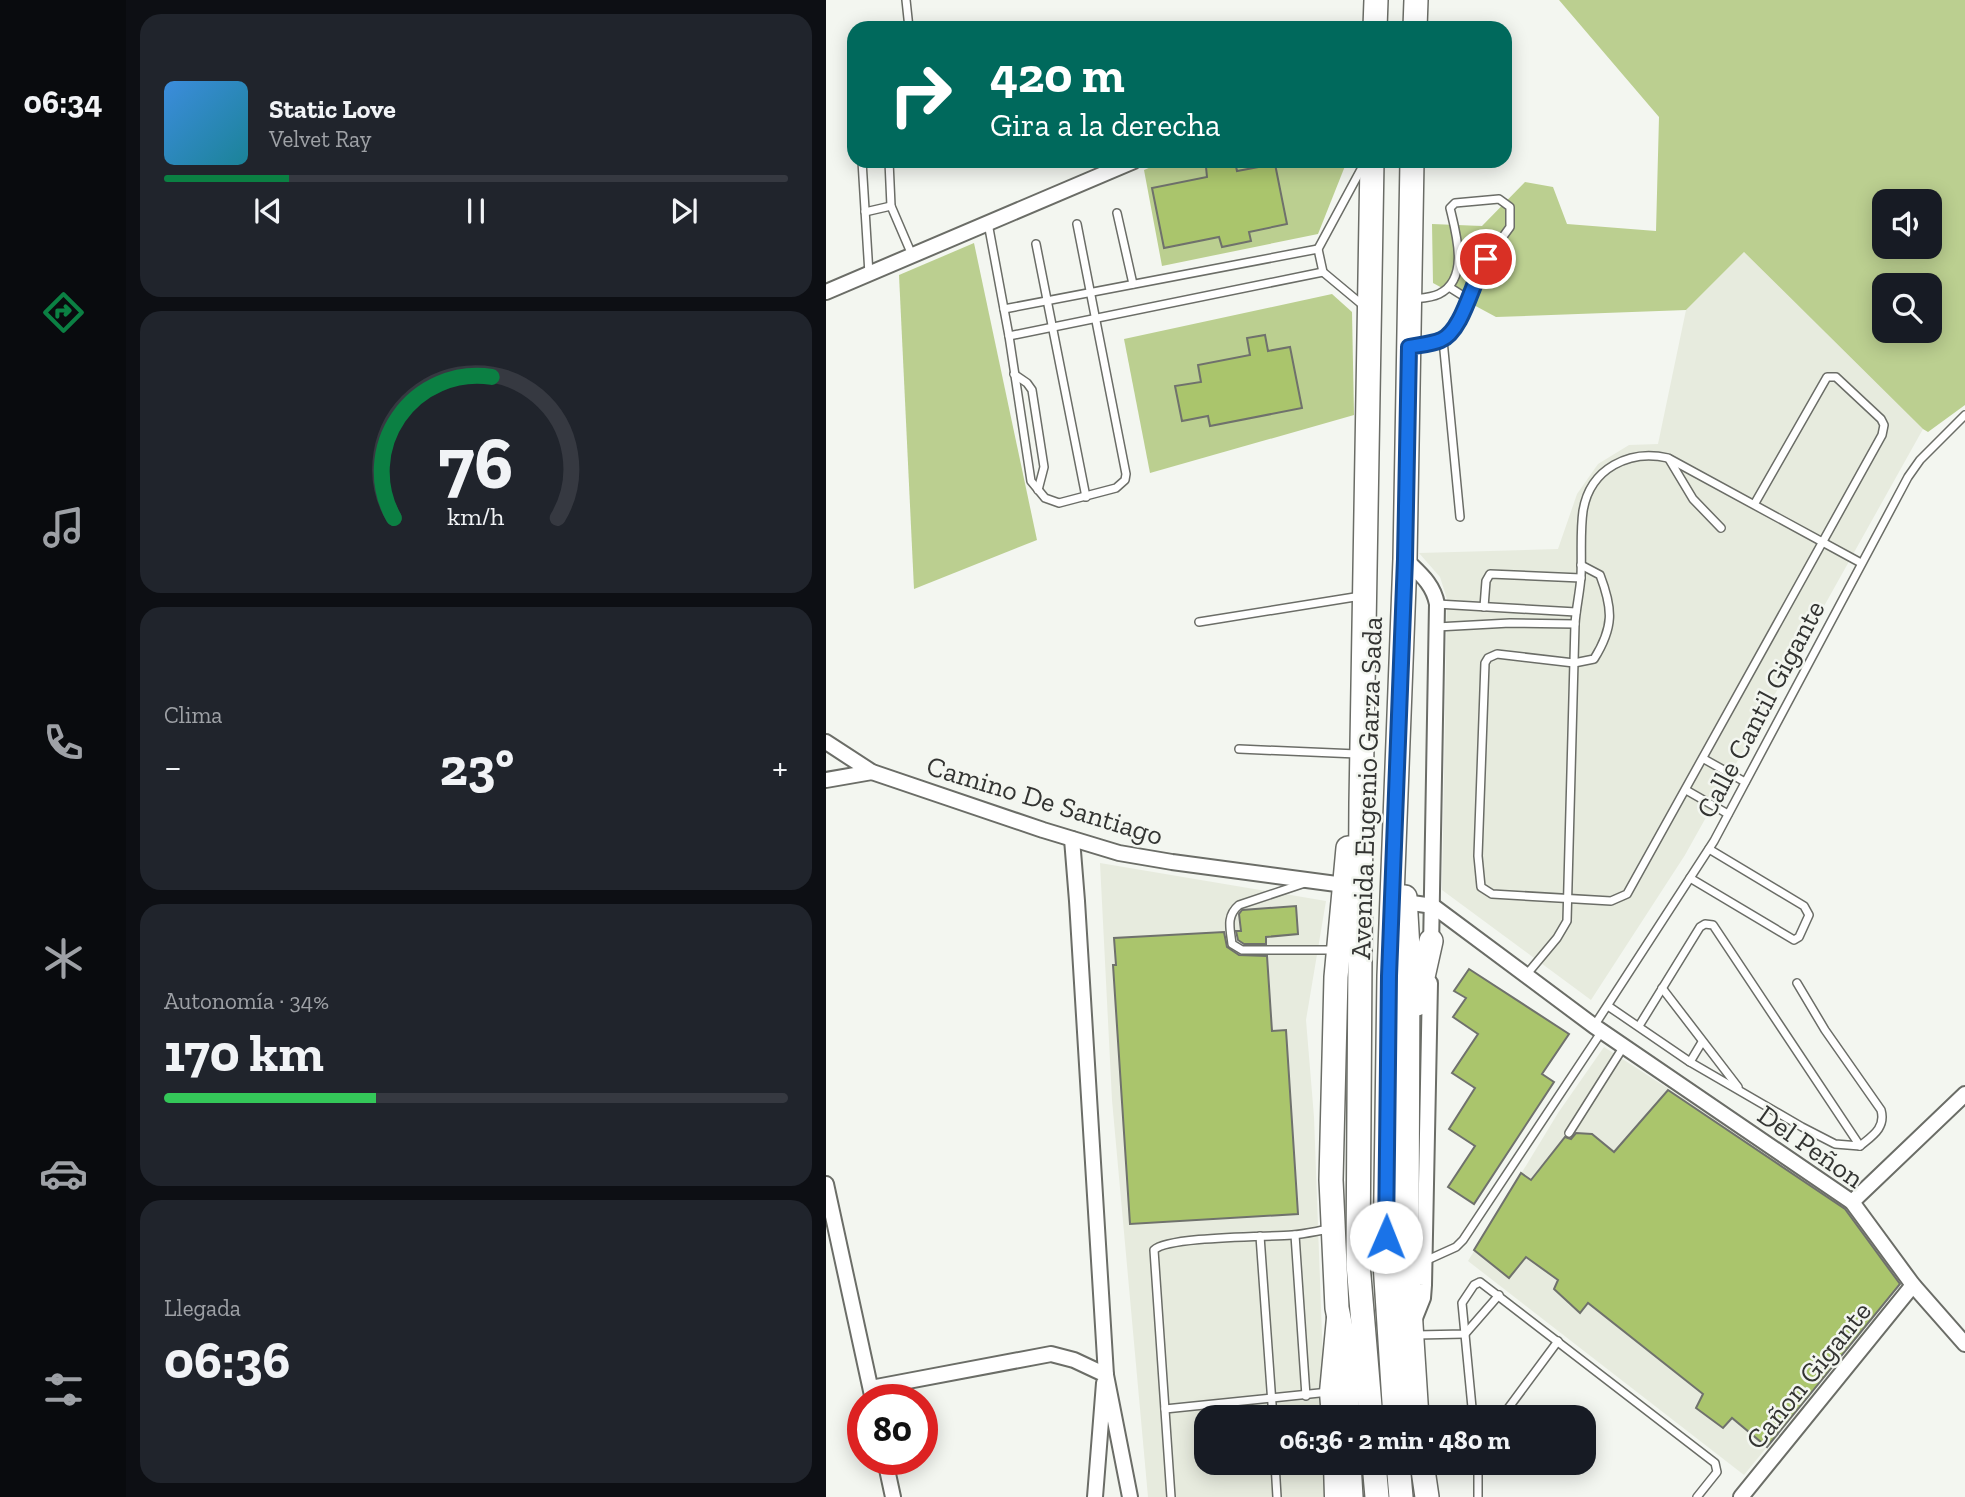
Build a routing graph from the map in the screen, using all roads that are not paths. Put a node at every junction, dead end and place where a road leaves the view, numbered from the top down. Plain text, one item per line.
1 (906, 0) edge
2 (1376, 0) edge
3 (1416, 0) edge
4 (908, 21) edge
5 (1375, 21) edge
6 (1415, 21) edge
7 (862, 168) edge
8 (889, 168) edge
9 (1118, 168) edge
10 (1361, 168) edge
11 (1372, 168) edge
12 (1412, 168) edge
13 (891, 206) junction
14 (865, 212) junction
15 (1117, 213) dead end
16 (988, 223) junction
17 (1077, 223) dead end
18 (1036, 244) dead end
19 (1318, 249) junction
20 (912, 256) junction
21 (1323, 272) junction
22 (869, 274) junction
23 (1133, 284) junction
24 (1449, 287) junction
25 (826, 292) edge
26 (1090, 292) junction
27 (1410, 299) junction
28 (1468, 299) junction
29 (1047, 300) junction
30 (1004, 309) junction
31 (1370, 311) junction
32 (1096, 318) junction
33 (1053, 326) junction
34 (1009, 336) junction
35 (1443, 340) junction
36 (1409, 347) junction
37 (1014, 373) junction
38 (1965, 417) edge
39 (1668, 458) junction
40 (1038, 489) junction
41 (1086, 497) junction
42 (1755, 503) junction
43 (1460, 517) dead end
44 (1721, 528) dead end
45 (1824, 543) junction
46 (1405, 559) junction
47 (1861, 563) junction
48 (1581, 565) junction
49 (1581, 578) junction
50 (1365, 595) junction
51 (1437, 604) junction
52 (1484, 607) junction
53 (1576, 612) junction
54 (1199, 622) dead end
55 (1575, 624) junction
56 (1436, 627) junction
57 (1574, 663) junction
58 (826, 742) edge
59 (1239, 749) dead end
60 (1362, 755) junction
61 (1704, 759) junction
62 (872, 772) junction
63 (826, 780) edge
64 (1745, 782) junction
65 (1686, 790) junction
66 (1361, 803) junction
67 (1728, 814) junction
68 (1394, 835) junction
69 (1072, 839) junction
70 (1709, 849) junction
71 (1690, 878) junction
72 (1309, 881) junction
73 (1344, 885) junction
74 (1566, 898) junction
75 (1405, 902) junction
76 (1433, 906) junction
77 (1431, 941) junction
78 (1338, 950) junction
79 (1527, 974) junction
80 (1797, 982) dead end
81 (1662, 988) junction
82 (1608, 1006) junction
83 (1639, 1026) junction
84 (1598, 1028) junction
85 (1702, 1042) junction
86 (1624, 1046) junction
87 (1407, 1048) junction
88 (1690, 1062) junction
89 (1742, 1091) junction
90 (1965, 1094) edge
91 (1569, 1133) dead end
92 (1860, 1146) junction
93 (826, 1184) edge
94 (1852, 1202) junction
95 (1332, 1229) junction
96 (1295, 1235) junction
97 (1261, 1237) junction
98 (1424, 1262) junction
99 (1913, 1285) junction
100 (1499, 1295) junction
101 (1337, 1308) junction
102 (1411, 1331) junction
103 (1465, 1334) junction
104 (1558, 1341) junction
105 (1965, 1344) edge
106 (1106, 1375) junction
107 (870, 1384) edge
108 (916, 1384) edge
109 (1329, 1392) junction
110 (1306, 1396) junction
111 (1272, 1399) junction
112 (1272, 1405) edge
113 (1330, 1405) edge
114 (1347, 1405) edge
115 (1370, 1405) edge
116 (1394, 1405) edge
117 (1416, 1405) edge
118 (1471, 1405) edge
119 (1511, 1405) edge
120 (1165, 1409) junction
121 (888, 1475) edge
122 (1276, 1475) edge
123 (1333, 1475) edge
124 (1350, 1475) edge
125 (1375, 1475) edge
126 (1399, 1475) edge
127 (1424, 1475) edge
128 (1478, 1475) edge
129 (892, 1497) edge
130 (1095, 1497) edge
131 (1130, 1497) edge
132 (1171, 1497) edge
133 (1277, 1497) edge
134 (1334, 1497) edge
135 (1351, 1497) edge
136 (1377, 1497) edge
137 (1401, 1497) edge
138 (1427, 1497) edge
139 (1478, 1497) edge
140 (1697, 1497) edge
141 (1741, 1497) edge

1 - 4 lane
2 - 5 highway
3 - 6 highway
7 - 14 lane
8 - 13 lane
9 - 16 street
10 - 19 lane
11 - 31 highway, Avenida Eugenio Garza Sada
12 - 27 highway, Avenida Eugenio Garza Sada
13 - 14 lane
13 - 20 lane
14 - 22 lane
15 - 23 lane
16 - 20 street
16 - 30 lane
17 - 26 lane
18 - 29 lane
19 - 21 lane
19 - 23 lane
20 - 22 street
21 - 31 lane
21 - 32 lane
22 - 25 street
23 - 26 lane
24 - 27 lane
24 - 28 lane
24 - 28 lane
26 - 29 lane
26 - 32 lane
27 - 36 highway, Avenida Eugenio Garza Sada
28 - 35 lane
29 - 30 lane
29 - 33 lane
30 - 34 lane
31 - 50 highway, Avenida Eugenio Garza Sada
32 - 33 lane
32 - 41 lane
33 - 34 lane
33 - 41 lane
34 - 37 lane
35 - 36 lane
35 - 43 lane
36 - 46 highway, Avenida Eugenio Garza Sada
37 - 40 lane
37 - 40 lane
38 - 47 lane, Calle Cantil Gigante
39 - 42 lane
39 - 44 lane
39 - 48 lane
40 - 41 lane
42 - 45 lane
42 - 45 lane
45 - 47 lane
45 - 61 lane
46 - 51 street
46 - 68 highway, Avenida Eugenio Garza Sada
47 - 64 lane, Calle Cantil Gigante
48 - 49 lane
48 - 57 lane
49 - 52 lane
49 - 53 lane
50 - 54 lane
50 - 60 highway, Avenida Eugenio Garza Sada
51 - 52 lane
51 - 56 street
52 - 53 lane
53 - 55 lane
55 - 56 lane
55 - 57 lane
56 - 76 street
57 - 74 lane
57 - 74 lane
58 - 62 street, Camino De Santiago
59 - 60 lane
60 - 66 highway, Avenida Eugenio Garza Sada
61 - 64 lane
61 - 65 lane
62 - 63 street
62 - 69 street, Camino De Santiago
64 - 67 lane, Calle Cantil Gigante
65 - 67 lane
65 - 74 lane
66 - 73 highway
66 - 115 highway, Avenida Eugenio Garza Sada
67 - 70 lane, Calle Cantil Gigante
68 - 75 highway
68 - 116 highway, Avenida Eugenio Garza Sada
69 - 72 street, Camino De Santiago
69 - 106 street
70 - 71 lane, Calle Cantil Gigante
70 - 71 lane
71 - 82 lane, Calle Cantil Gigante
72 - 73 street, Camino De Santiago
72 - 78 lane
73 - 78 highway
74 - 79 lane
75 - 76 street
75 - 87 highway
76 - 77 street
76 - 79 street, Del Peñon
77 - 87 highway
77 - 98 street
78 - 95 highway
79 - 84 street, Del Peñon
80 - 92 lane
81 - 83 lane
81 - 85 lane
81 - 92 lane
82 - 83 lane
82 - 84 lane, Calle Cantil Gigante
83 - 88 lane
84 - 86 street, Del Peñon
84 - 98 lane, Calle Cantil Gigante
85 - 88 lane
85 - 89 lane
86 - 91 lane
86 - 94 street, Del Peñon
87 - 102 highway
88 - 89 lane
89 - 92 lane
90 - 94 street
93 - 107 street
94 - 99 street, Del Peñon
95 - 96 lane
95 - 101 highway
96 - 97 lane
96 - 110 lane
97 - 111 lane
97 - 120 lane
98 - 102 street
99 - 105 street, Del Peñon
99 - 141 street, Cañon Gigante
100 - 103 lane
100 - 103 lane
100 - 104 lane
101 - 109 street
101 - 114 highway
102 - 103 lane
102 - 117 highway
103 - 118 lane
104 - 119 lane
104 - 140 lane
106 - 108 street
106 - 130 street
106 - 131 street
109 - 110 lane
109 - 113 street
110 - 111 lane
111 - 112 lane
111 - 120 lane
120 - 132 lane
121 - 129 street
122 - 133 lane
123 - 134 street
124 - 135 highway
125 - 136 highway
126 - 137 highway
127 - 138 highway
128 - 139 lane

